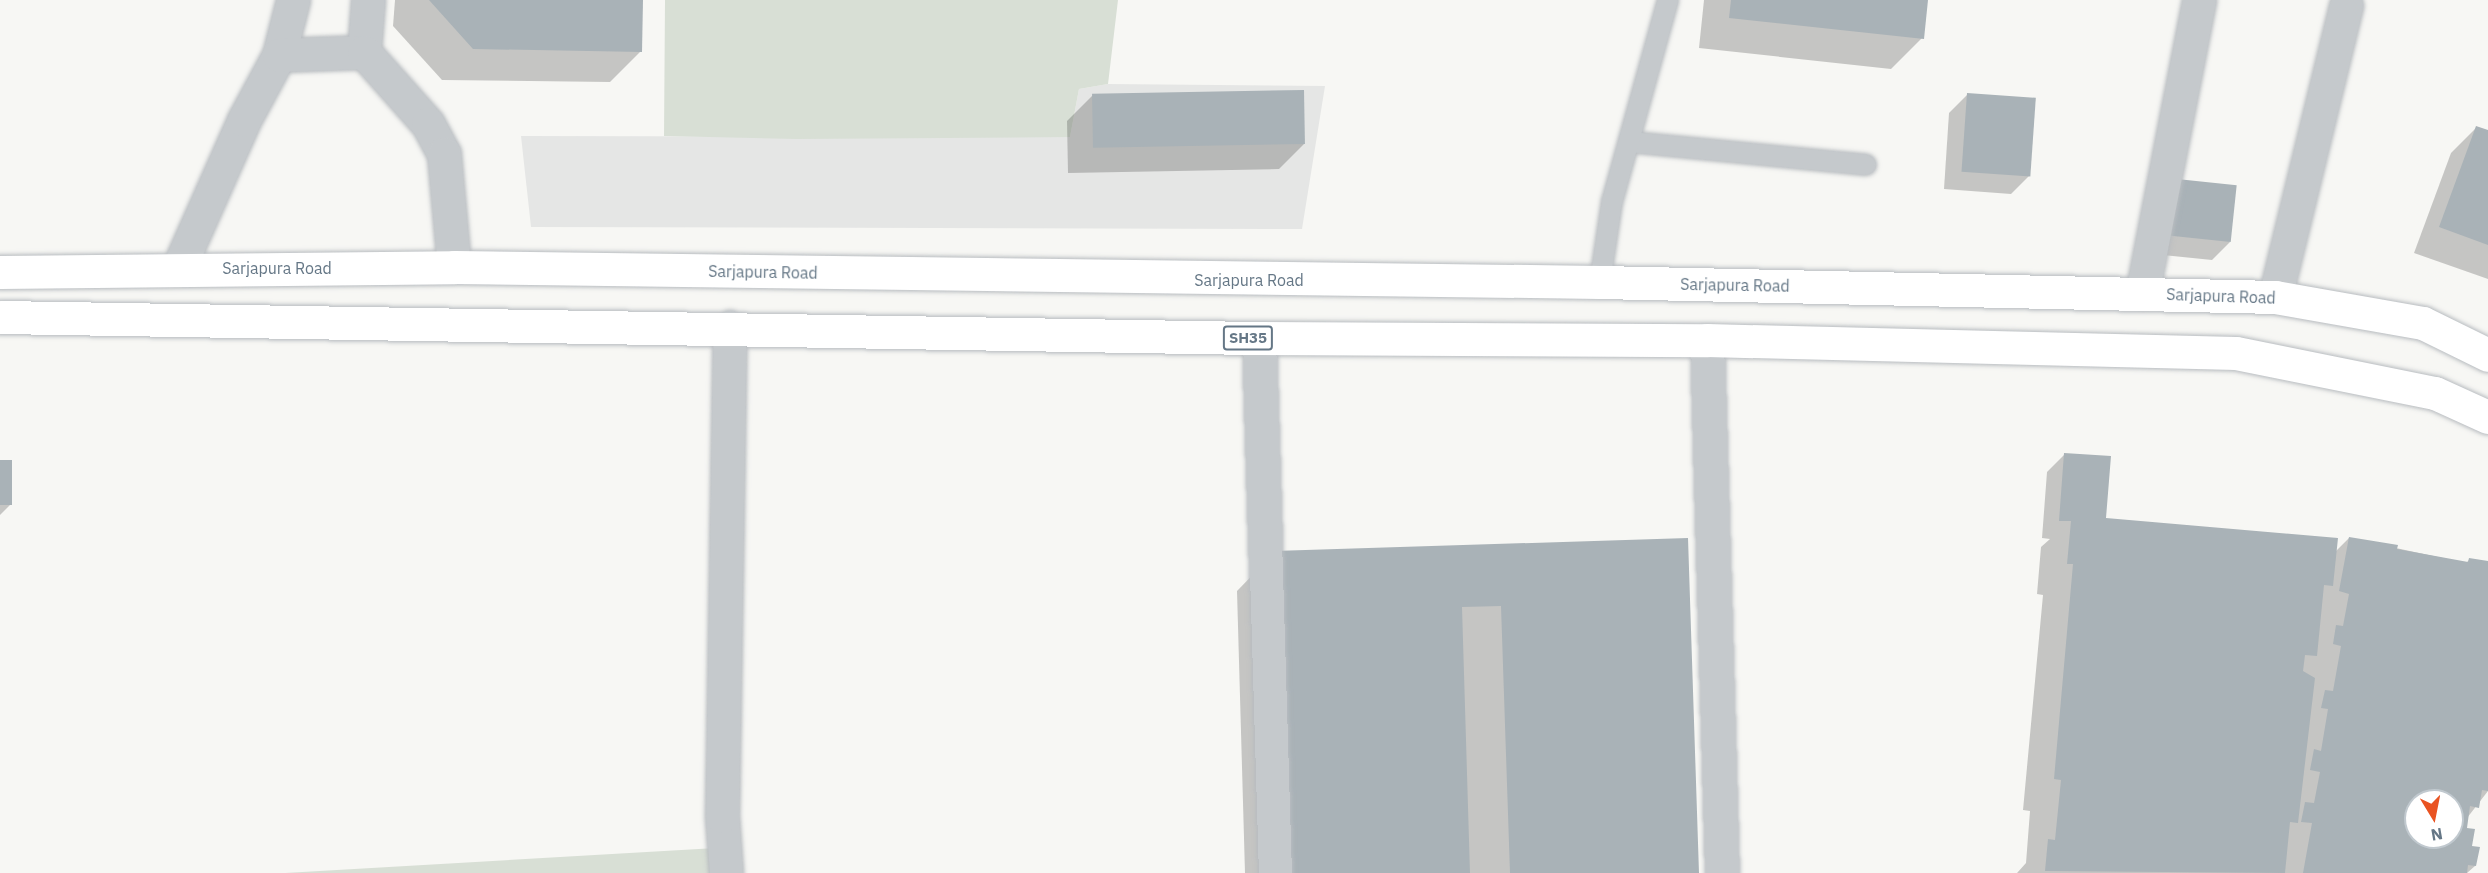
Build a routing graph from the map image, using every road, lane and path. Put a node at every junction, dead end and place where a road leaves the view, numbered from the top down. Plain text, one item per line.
1 (293, 0) edge
2 (368, 0) edge
3 (1668, 0) edge
4 (2199, 0) edge
5 (2346, 6) dead end
6 (364, 52) junction
7 (279, 55) junction
8 (1629, 142) junction
9 (1866, 165) dead end
10 (454, 267) junction
11 (178, 269) junction
12 (73, 270) junction
13 (0, 272) edge
14 (1600, 282) junction
15 (2142, 294) junction
16 (2275, 297) junction
17 (74, 316) junction
18 (0, 317) edge
19 (730, 327) junction
20 (1259, 338) junction
21 (1707, 340) junction
22 (2488, 355) edge
23 (2488, 417) edge
24 (726, 873) edge
25 (1275, 873) edge
26 (1722, 873) edge

1 - 7 street
2 - 6 street
3 - 8 lane
4 - 15 street
5 - 16 street
6 - 7 street
6 - 10 street
7 - 11 street
8 - 9 lane
8 - 14 lane
10 - 11 main road, Sarjapura Road
10 - 14 main road, Sarjapura Road
11 - 12 main road, Sarjapura Road
12 - 13 main road, Sarjapura Road
12 - 17 main road
14 - 15 main road, Sarjapura Road
15 - 16 main road, Sarjapura Road
16 - 22 main road, Sarjapura Road
17 - 18 main road, SH35
17 - 19 main road, SH35
19 - 20 main road, SH35
19 - 24 street
20 - 21 main road, SH35
20 - 25 street
21 - 23 main road, SH35
21 - 26 street

